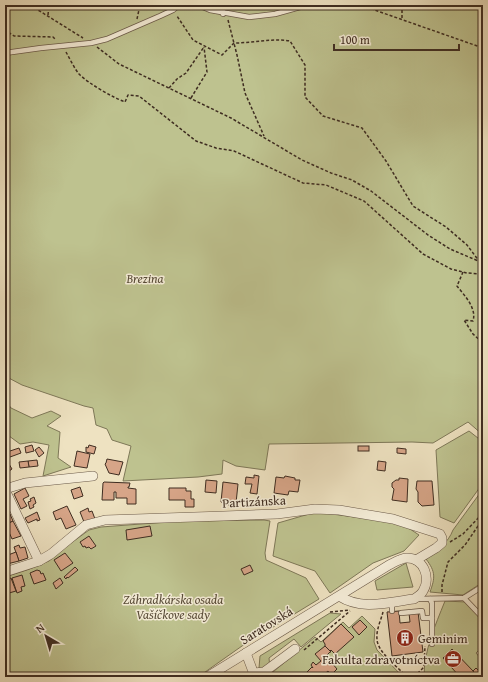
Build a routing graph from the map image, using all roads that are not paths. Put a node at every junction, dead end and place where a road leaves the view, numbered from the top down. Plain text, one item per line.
1 (179, 5) edge
2 (198, 5) edge
3 (222, 5) edge
4 (315, 5) edge
5 (223, 14) junction
6 (5, 53) edge
7 (93, 476) dead end
8 (5, 490) edge
9 (416, 560) junction
10 (39, 561) junction
11 (5, 572) edge
12 (483, 586) edge
13 (339, 596) junction
14 (464, 598) junction
15 (414, 599) junction
16 (430, 599) junction
17 (401, 613) dead end
18 (432, 618) junction
19 (483, 618) edge
20 (432, 644) dead end
21 (295, 649) road end
22 (246, 653) junction
23 (252, 676) edge
24 (207, 677) edge

1 - 6 lane
2 - 5 lane
3 - 5 lane
4 - 5 lane
7 - 8 street
8 - 10 street
9 - 10 street, Partizánska
9 - 13 street, Saratovská
9 - 15 street
10 - 11 street, Partizánska
12 - 14 lane
13 - 15 street
13 - 22 street, Saratovská
14 - 16 lane
14 - 19 lane
15 - 16 lane
16 - 18 lane
17 - 18 lane
18 - 20 lane
21 - 23 street
22 - 23 street
22 - 24 street, Saratovská

